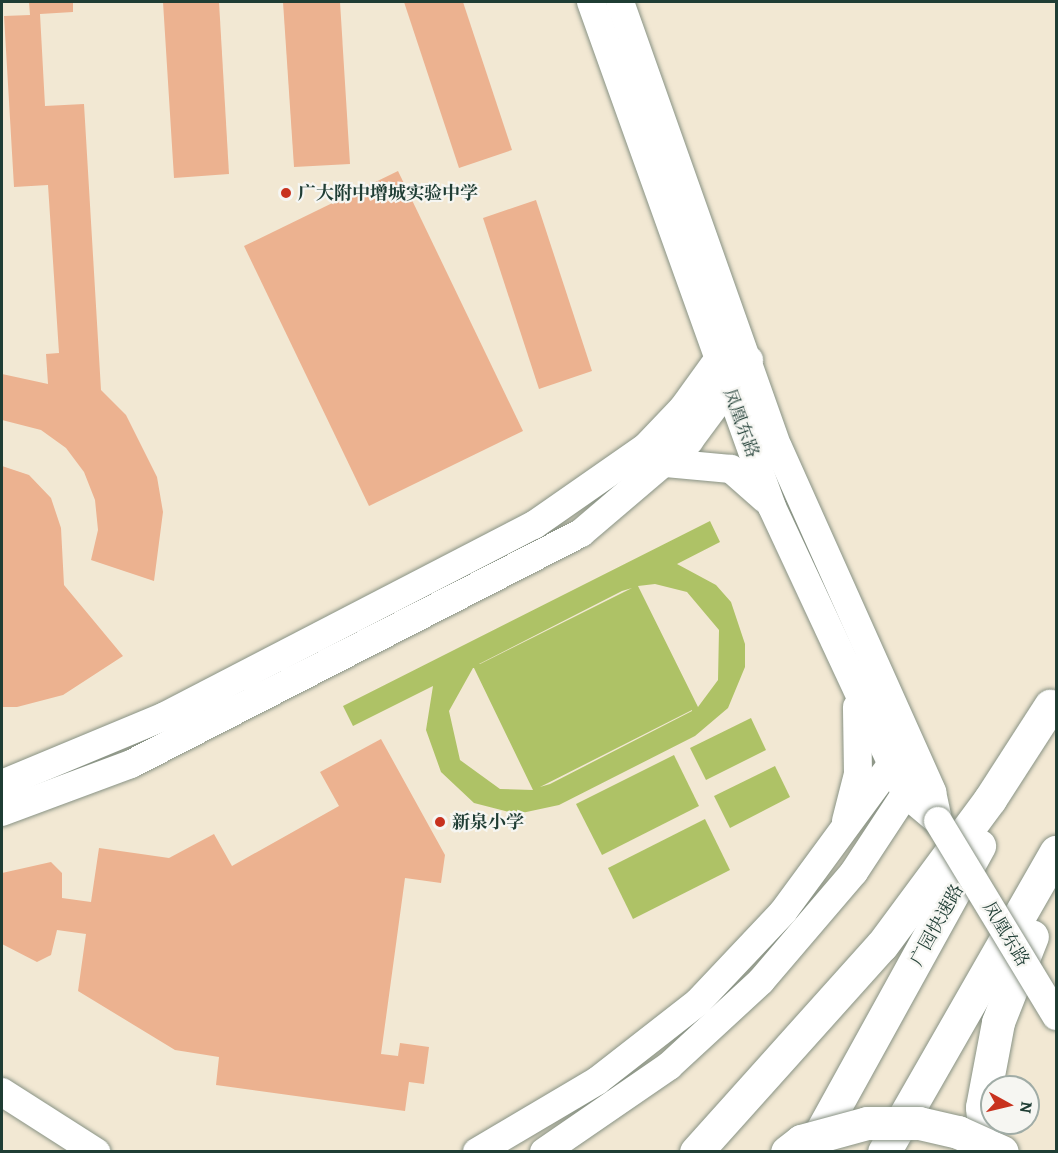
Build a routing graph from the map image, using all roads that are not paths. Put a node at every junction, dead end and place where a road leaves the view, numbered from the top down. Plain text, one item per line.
1 (591, 2) edge
2 (620, 2) edge
3 (738, 331) junction
4 (718, 359) junction
5 (749, 360) junction
6 (729, 388) junction
7 (666, 463) junction
8 (772, 507) junction
9 (856, 690) junction
10 (1053, 700) edge
11 (907, 741) junction
12 (892, 767) junction
13 (921, 769) junction
14 (2, 784) edge
15 (906, 794) junction
16 (2, 812) edge
17 (938, 821) junction
18 (832, 850) junction
19 (1056, 852) edge
20 (1056, 876) edge
21 (822, 1011) junction
22 (1056, 1016) edge
23 (2, 1092) edge
24 (96, 1152) edge
25 (477, 1152) edge
26 (544, 1152) edge
27 (696, 1152) edge
28 (716, 1152) edge
29 (787, 1152) edge
30 (810, 1152) edge
31 (884, 1152) edge
32 (986, 1152) edge
33 (1002, 1152) edge

1 - 4 street, 凤凰东路
2 - 3 street, 凤凰东路
3 - 4 street
3 - 5 street, 凤凰东路
4 - 6 street, 凤凰东路
4 - 14 street
5 - 6 street
5 - 11 street, 凤凰东路
6 - 7 street
6 - 8 street, 凤凰东路
7 - 8 street
7 - 16 street
8 - 9 street, 凤凰东路
9 - 12 street, 凤凰东路
9 - 18 street
10 - 21 highway
10 - 30 highway, 广园快速路
11 - 12 street
11 - 13 street, 凤凰东路
12 - 15 street, 凤凰东路
12 - 18 street
13 - 15 street
13 - 17 street, 凤凰东路
15 - 17 street, 凤凰东路
15 - 26 street
17 - 22 street, 凤凰东路, bridge
18 - 25 street
19 - 31 highway
20 - 32 highway
21 - 27 highway
21 - 28 highway
23 - 24 street
29 - 33 highway, bridge

